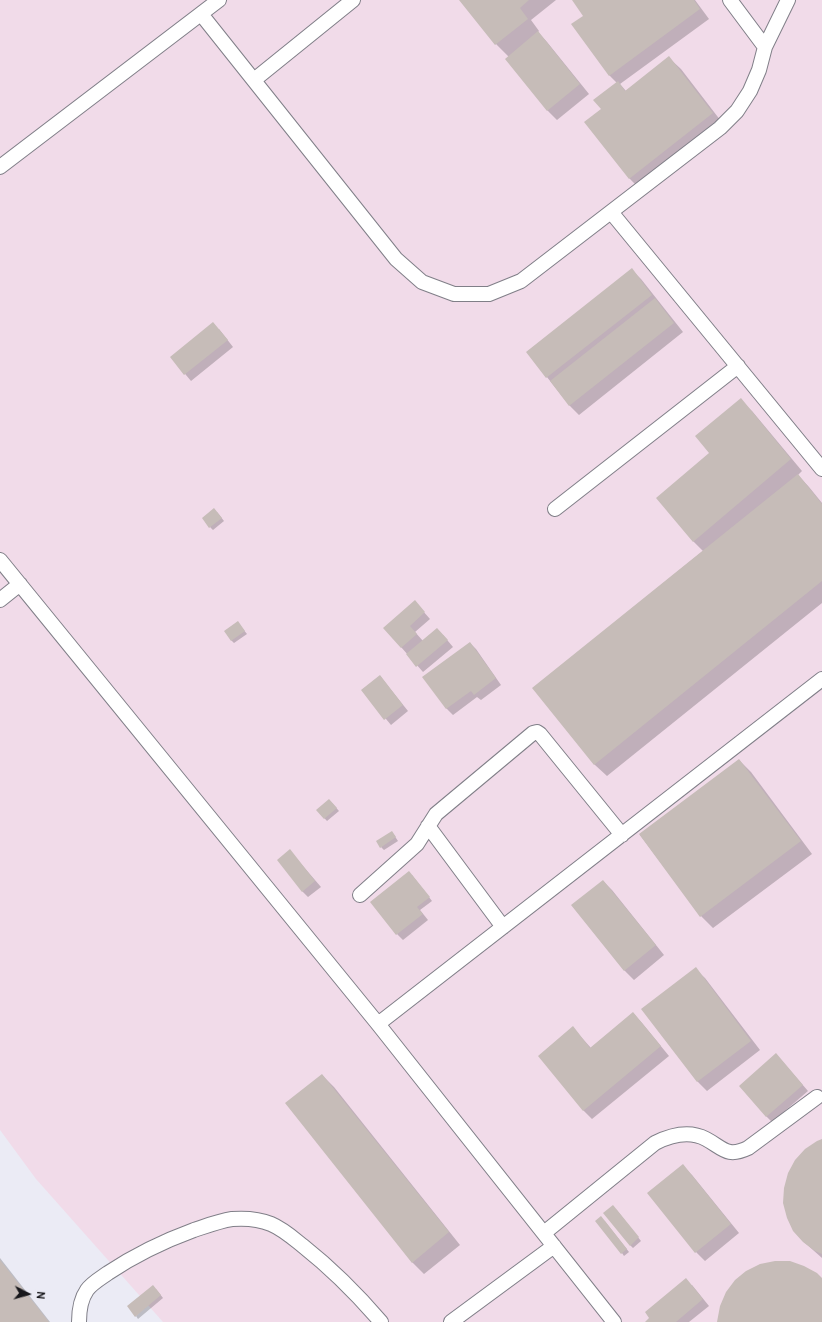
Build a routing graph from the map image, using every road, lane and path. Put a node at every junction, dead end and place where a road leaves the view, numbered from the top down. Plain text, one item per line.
1 (219, 0) edge
2 (353, 0) edge
3 (730, 0) edge
4 (788, 0) edge
5 (201, 14) junction
6 (765, 47) junction
7 (254, 80) junction
8 (0, 167) edge
9 (611, 212) junction
10 (738, 366) junction
11 (822, 468) edge
12 (555, 509) dead end
13 (0, 560) edge
14 (20, 584) junction
15 (0, 600) edge
16 (822, 679) edge
17 (428, 826) junction
18 (622, 835) junction
19 (360, 895) dead end
20 (503, 927) junction
21 (378, 1024) junction
22 (817, 1097) dead end
23 (544, 1233) junction
24 (554, 1246) junction
25 (79, 1322) edge
26 (381, 1322) edge
27 (451, 1322) edge
28 (614, 1322) edge

1 - 5 lane
2 - 7 lane
3 - 6 lane
4 - 6 lane
5 - 7 lane
5 - 8 lane
6 - 9 lane
7 - 9 lane
9 - 10 lane
10 - 11 lane
10 - 12 lane
13 - 14 lane
14 - 15 lane
14 - 21 lane
16 - 18 lane
17 - 18 lane
17 - 19 lane
17 - 20 lane
18 - 20 lane
20 - 21 lane
21 - 23 lane
22 - 23 lane
23 - 24 lane
24 - 27 lane
24 - 28 lane
25 - 26 lane

